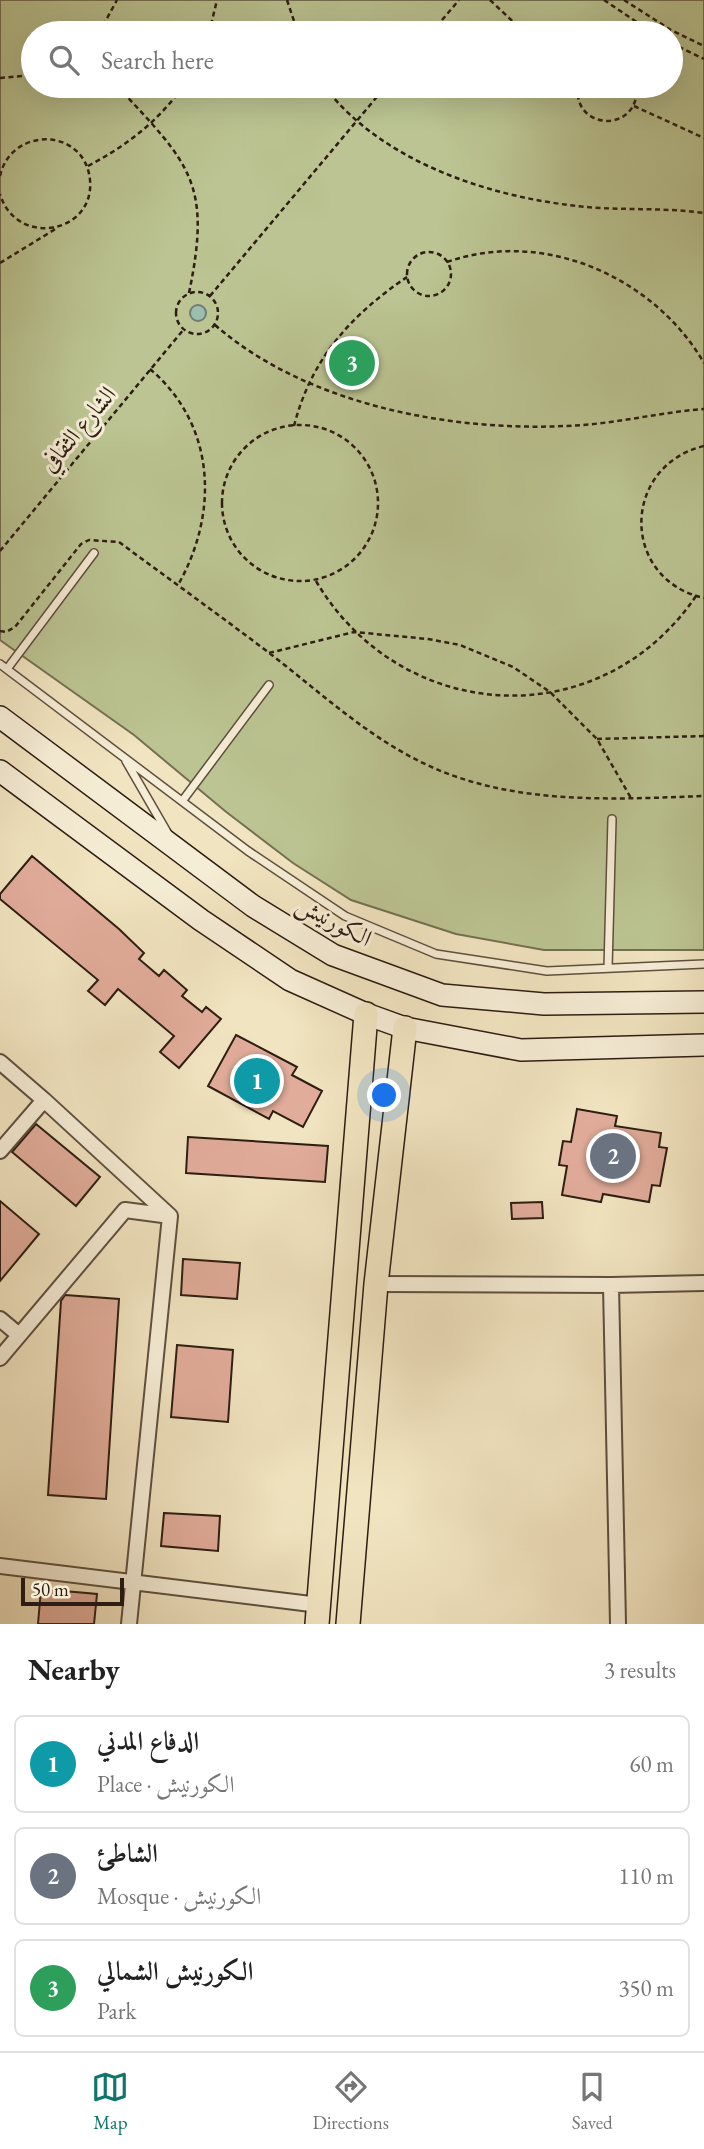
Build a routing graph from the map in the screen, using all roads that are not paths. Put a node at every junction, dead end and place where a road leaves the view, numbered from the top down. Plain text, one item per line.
1 (94, 553) dead end
2 (0, 664) edge
3 (7, 669) junction
4 (269, 685) dead end
5 (0, 717) edge
6 (124, 757) junction
7 (0, 771) edge
8 (183, 800) junction
9 (612, 819) dead end
10 (176, 848) junction
11 (704, 964) edge
12 (608, 968) junction
13 (704, 1002) edge
14 (366, 1014) junction
15 (405, 1028) junction
16 (704, 1045) edge
17 (0, 1062) edge
18 (44, 1100) junction
19 (0, 1151) edge
20 (170, 1216) junction
21 (704, 1283) edge
22 (376, 1284) junction
23 (611, 1285) junction
24 (0, 1319) edge
25 (19, 1335) junction
26 (0, 1358) edge
27 (0, 1566) edge
28 (133, 1584) junction
29 (318, 1615) edge
30 (129, 1624) edge
31 (348, 1624) edge
32 (618, 1624) edge

1 - 3 lane
2 - 3 lane
3 - 6 lane
4 - 8 lane
5 - 10 main road, الكورنيش
6 - 8 lane
6 - 10 lane
7 - 14 main road
8 - 12 lane
9 - 12 lane
10 - 13 main road, الكورنيش
11 - 12 lane
14 - 15 main road
14 - 29 main road
15 - 16 main road
15 - 22 main road
17 - 18 street
18 - 19 street
18 - 20 street
20 - 25 street
20 - 28 street
21 - 23 street
22 - 23 street
22 - 31 main road
23 - 32 street
24 - 25 street
25 - 26 street
27 - 28 street
28 - 29 street
28 - 30 street

